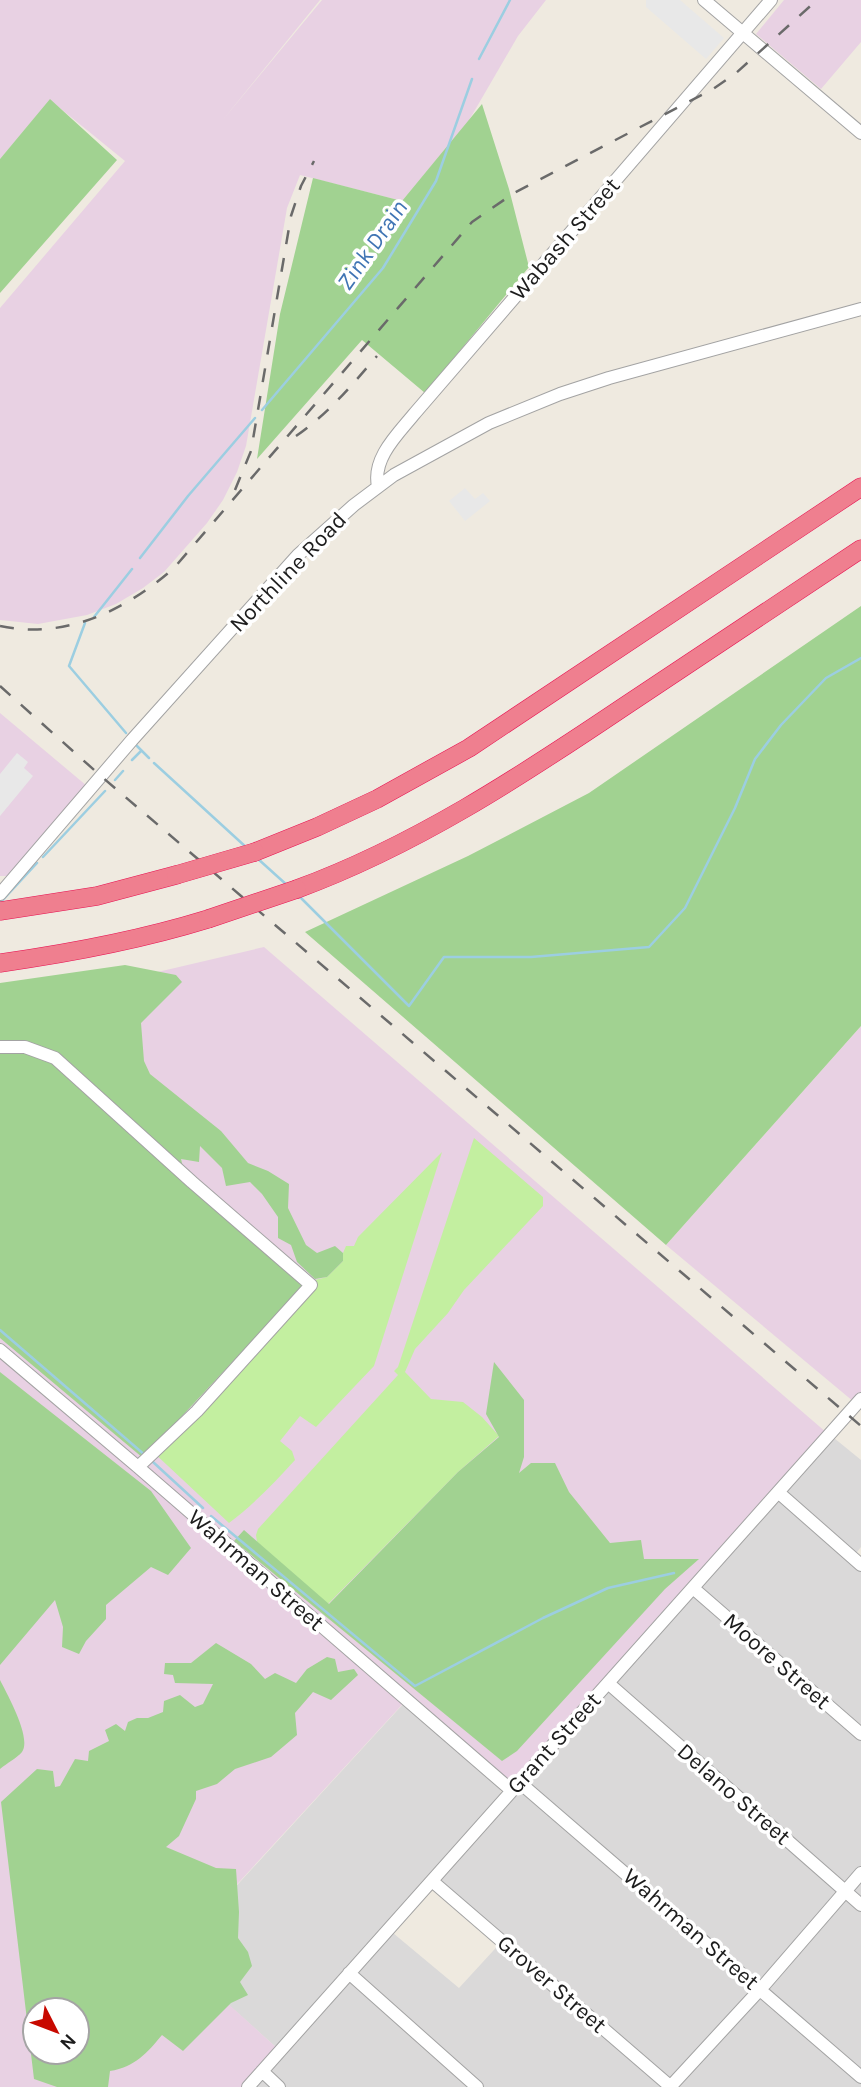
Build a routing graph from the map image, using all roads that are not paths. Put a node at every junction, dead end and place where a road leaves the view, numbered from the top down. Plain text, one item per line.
1 (704, 0) edge
2 (771, 0) edge
3 (743, 33) junction
4 (861, 133) edge
5 (861, 309) edge
6 (378, 486) junction
7 (861, 487) edge
8 (861, 549) edge
9 (0, 894) edge
10 (9, 910) edge
11 (0, 963) edge
12 (0, 1047) edge
13 (0, 1350) edge
14 (861, 1399) edge
15 (138, 1467) junction
16 (778, 1492) junction
17 (861, 1564) edge
18 (693, 1588) junction
19 (608, 1683) junction
20 (861, 1734) edge
21 (515, 1786) junction
22 (861, 1873) edge
23 (432, 1881) junction
24 (845, 1891) junction
25 (861, 1905) edge
26 (349, 1973) junction
27 (760, 1989) junction
28 (262, 2071) junction
29 (861, 2077) edge
30 (248, 2087) edge
31 (279, 2087) edge
32 (477, 2087) edge
33 (671, 2087) edge

1 - 3 street
2 - 3 street, Wabash Street
3 - 4 street
3 - 6 street, Wabash Street
5 - 6 street, Northline Road
6 - 9 street, Northline Road
7 - 10 highway, bridge
8 - 11 highway, bridge
12 - 15 street
13 - 15 street, Wahrman Street
14 - 16 street, Grant Street
15 - 21 street, Wahrman Street
16 - 17 street
16 - 18 street, Grant Street
18 - 19 street, Grant Street
18 - 20 street, Moore Street
19 - 21 street, Grant Street
19 - 24 street, Delano Street
21 - 23 street, Grant Street
21 - 27 street, Wahrman Street
22 - 24 street
23 - 26 street, Grant Street
23 - 33 street, Grover Street
24 - 25 street, Delano Street
24 - 27 street
26 - 28 street, Grant Street
26 - 32 street
27 - 29 street, Wahrman Street
27 - 33 street
28 - 30 street, Grant Street
28 - 31 street

